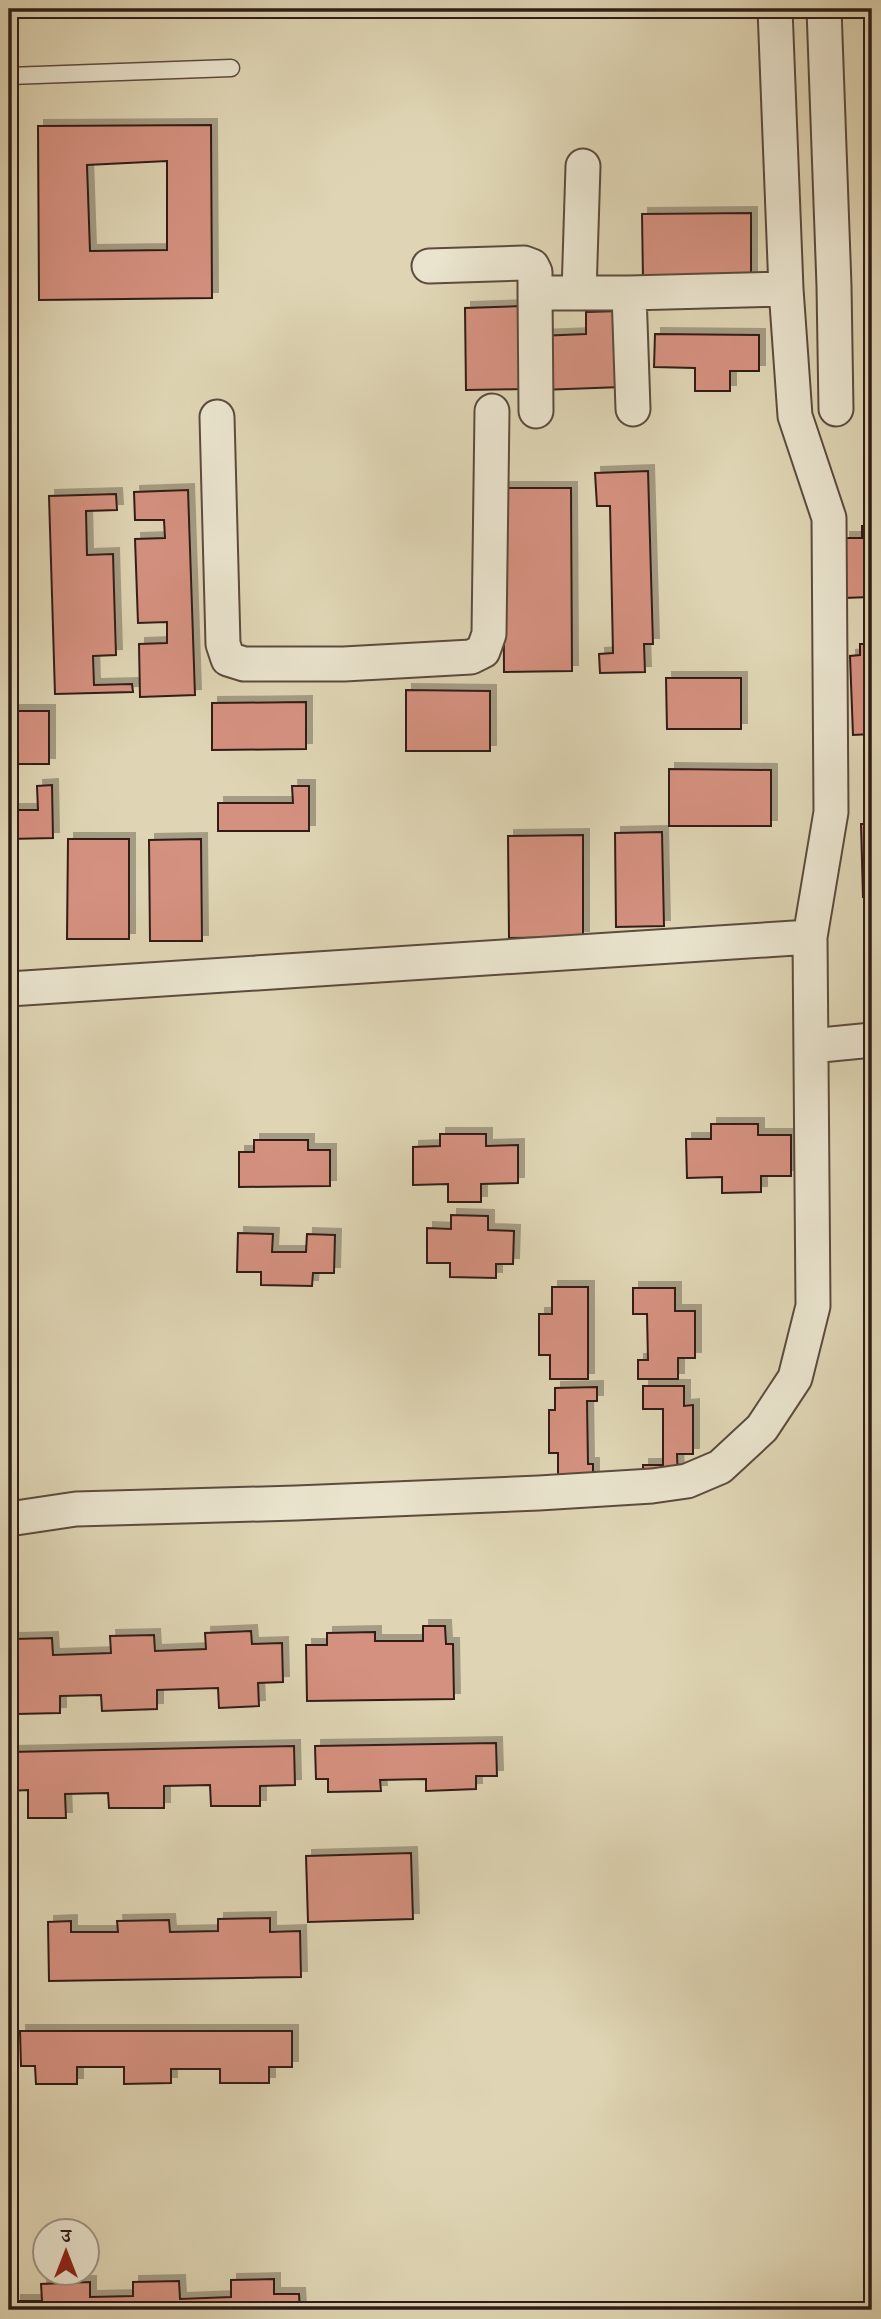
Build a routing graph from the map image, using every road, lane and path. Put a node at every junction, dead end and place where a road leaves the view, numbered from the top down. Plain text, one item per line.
1 (775, 9) edge
2 (824, 9) edge
3 (231, 68) dead end
4 (9, 76) edge
5 (583, 166) dead end
6 (429, 266) dead end
7 (786, 289) junction
8 (535, 293) junction
9 (579, 293) junction
10 (629, 293) junction
11 (633, 409) dead end
12 (836, 409) dead end
13 (492, 411) dead end
14 (536, 411) dead end
15 (217, 417) dead end
16 (810, 937) junction
17 (9, 989) edge
18 (872, 1040) edge
19 (811, 1046) junction
20 (9, 1519) edge

1 - 7 street
2 - 12 street
3 - 4 lane
5 - 9 street
6 - 8 street
7 - 10 street
7 - 16 street
8 - 9 street
8 - 14 street
9 - 10 street
10 - 11 street
13 - 15 street
16 - 17 street
16 - 19 street
18 - 19 street
19 - 20 street

